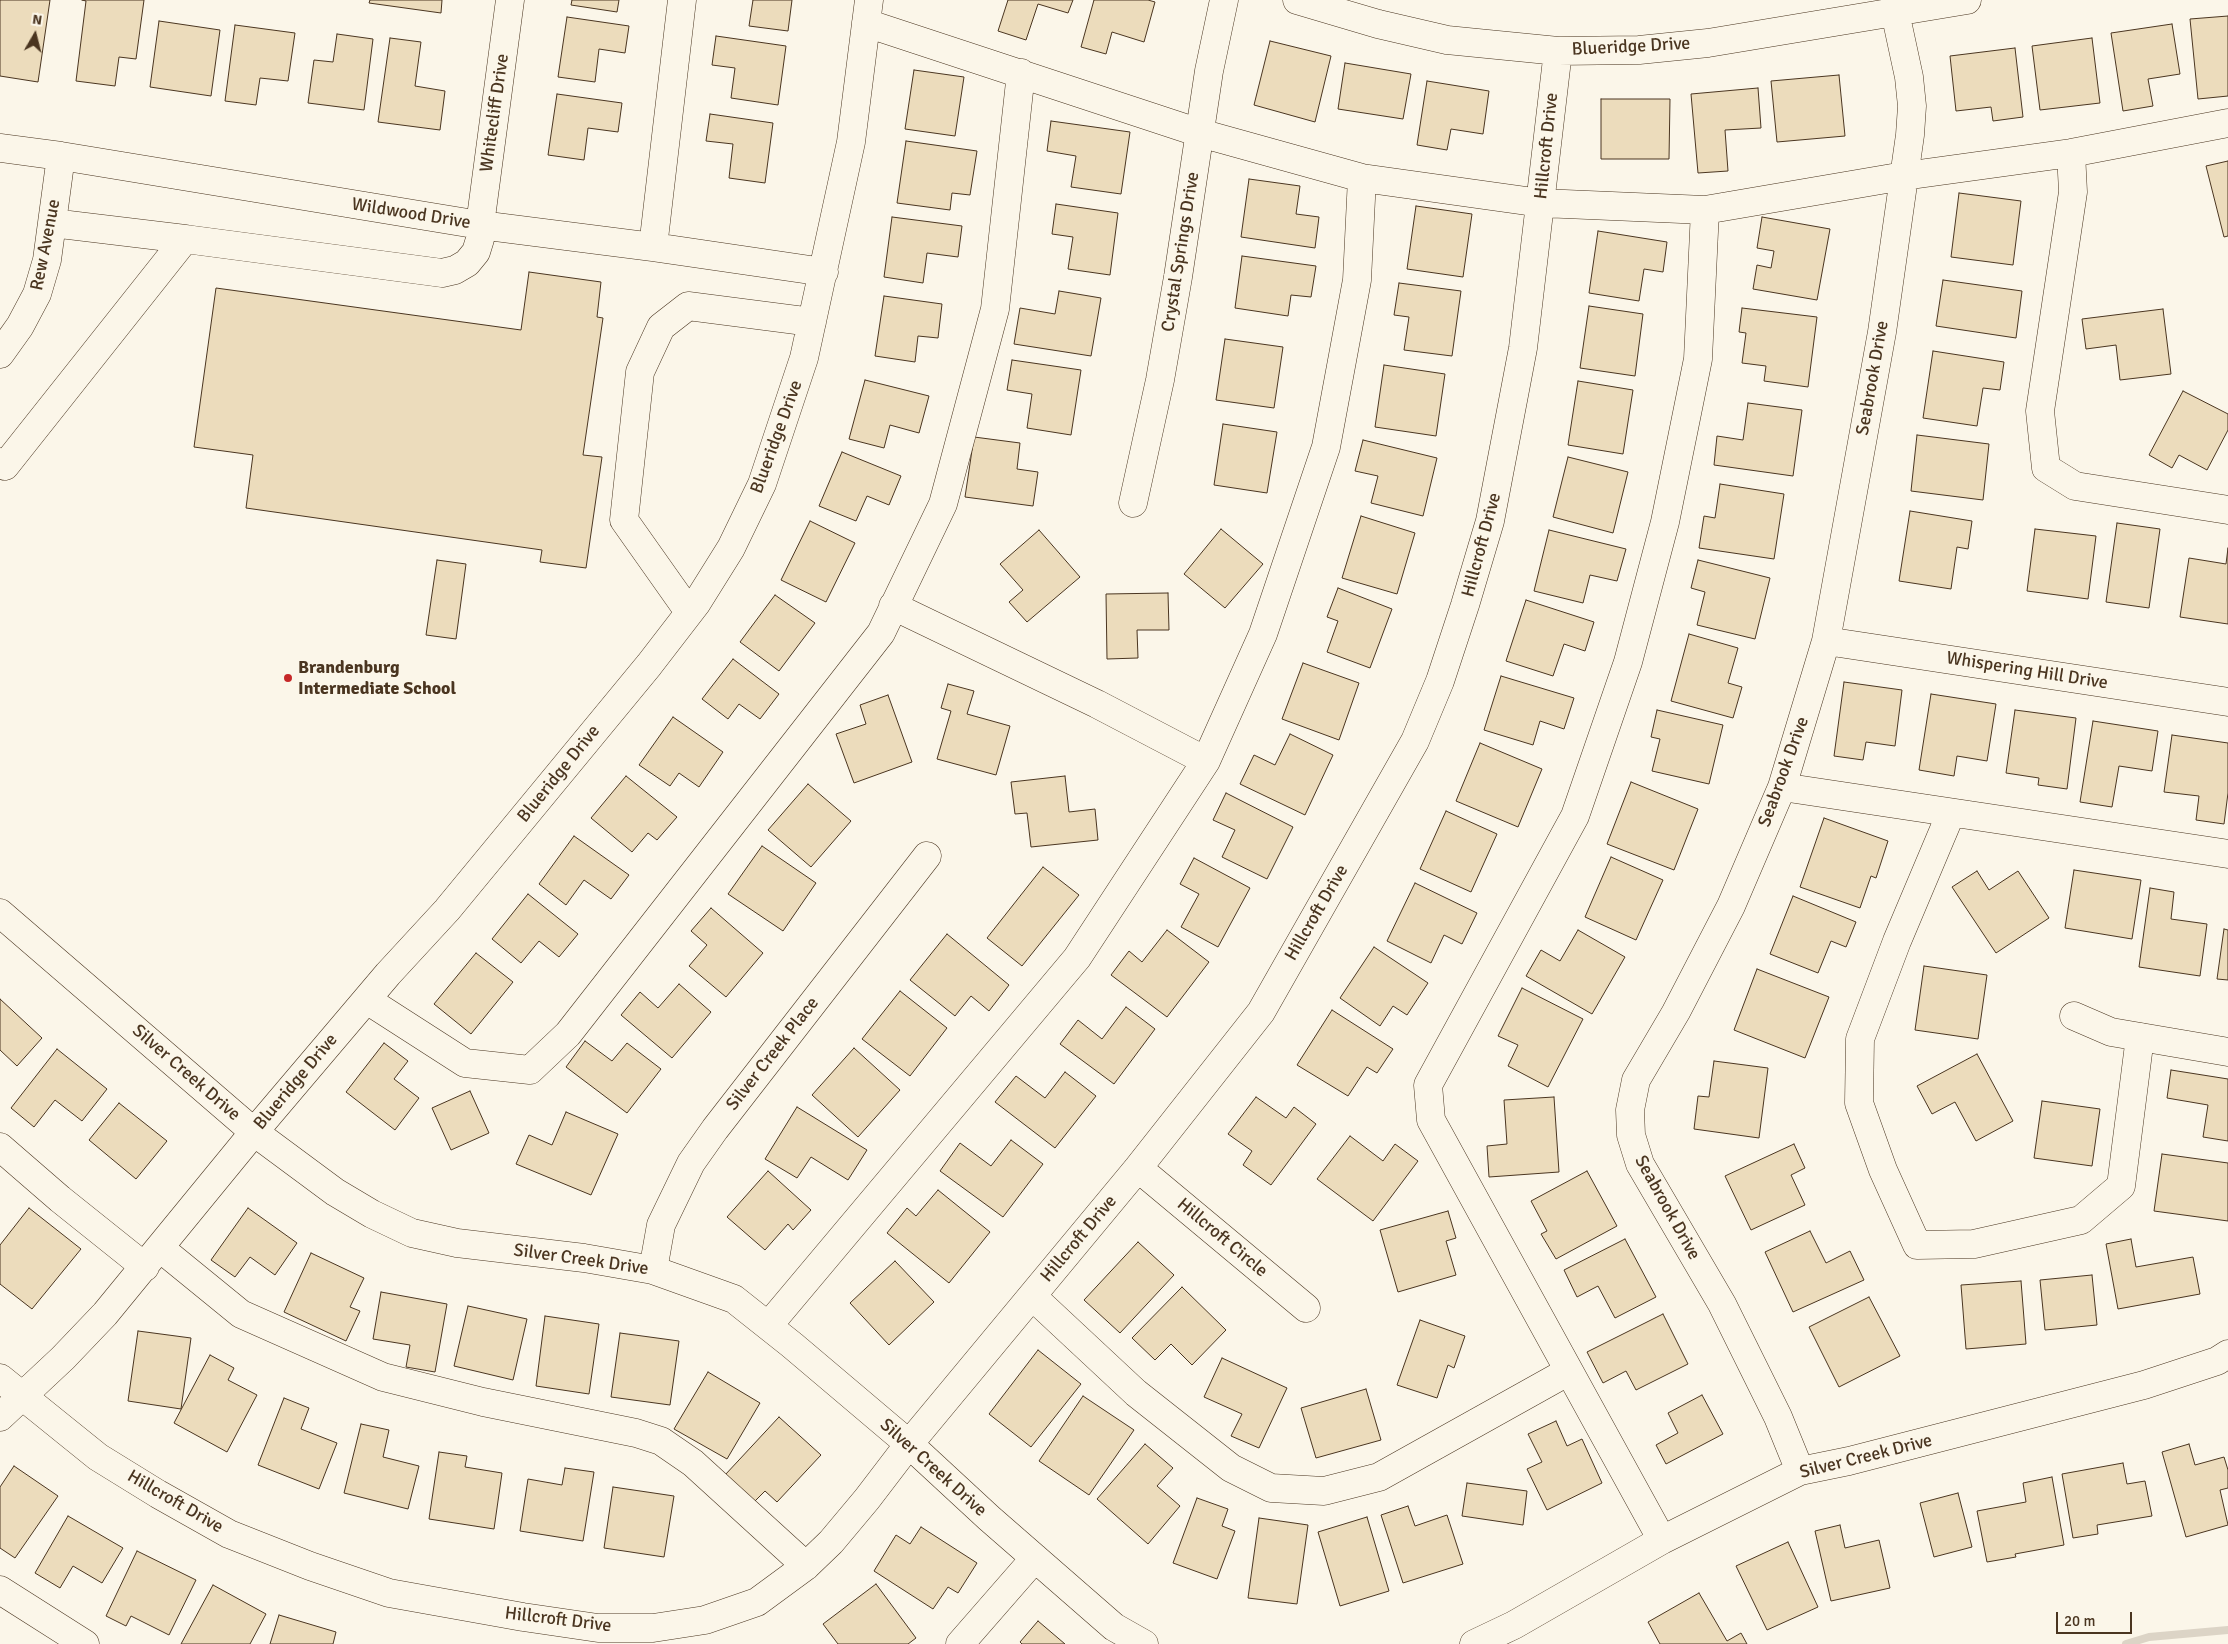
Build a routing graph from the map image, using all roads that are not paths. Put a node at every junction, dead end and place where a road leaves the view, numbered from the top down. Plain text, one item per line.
1 (510, 0) edge
2 (682, 0) edge
3 (1224, 0) edge
4 (1296, 0) edge
5 (1967, 0) edge
6 (868, 11) edge
7 (1895, 12) junction
8 (1558, 51) junction
9 (1021, 74) junction
10 (2228, 123) edge
11 (1200, 133) junction
12 (0, 148) edge
13 (2071, 153) junction
14 (61, 156) junction
15 (1904, 176) junction
16 (1362, 178) junction
17 (1541, 203) junction
18 (1705, 210) junction
19 (52, 223) junction
20 (480, 225) junction
21 (185, 239) junction
22 (653, 247) junction
23 (824, 272) junction
24 (812, 322) junction
25 (0, 354) edge
26 (0, 462) edge
27 (1133, 503) dead end
28 (2228, 510) edge
29 (893, 606) junction
30 (689, 612) junction
31 (1826, 641) junction
32 (2228, 702) edge
33 (1206, 761) junction
34 (1782, 787) junction
35 (1951, 813) junction
36 (2228, 854) edge
37 (927, 856) dead end
38 (0, 913) edge
39 (367, 1000) junction
40 (2074, 1016) dead end
41 (2140, 1037) junction
42 (2228, 1052) edge
43 (254, 1132) junction
44 (0, 1147) edge
45 (1138, 1168) junction
46 (152, 1257) junction
47 (653, 1270) junction
48 (1032, 1296) junction
49 (1306, 1308) dead end
50 (768, 1326) junction
51 (2228, 1354) edge
52 (1568, 1371) junction
53 (0, 1378) edge
54 (23, 1397) junction
55 (0, 1417) edge
56 (908, 1444) junction
57 (1800, 1471) junction
58 (1662, 1540) junction
59 (1035, 1558) junction
60 (806, 1566) junction
61 (0, 1590) edge
62 (85, 1644) edge
63 (960, 1644) edge
64 (1144, 1644) edge
65 (1474, 1644) edge

1 - 20 street, Whitecliff Drive
2 - 22 street
3 - 11 street, Crystal Springs Drive
4 - 8 street, Blueridge Drive
5 - 7 street, Blueridge Drive
6 - 9 street
6 - 23 street, Blueridge Drive
7 - 8 street, Blueridge Drive
7 - 15 street, Seabrook Drive
8 - 17 street, Hillcroft Drive
9 - 11 street
9 - 29 street
10 - 13 street
11 - 16 street
11 - 27 street, Crystal Springs Drive
12 - 14 street, Wildwood Drive
13 - 15 street
13 - 28 street
14 - 19 street, Rew Avenue
14 - 20 street, Wildwood Drive
15 - 18 street
15 - 31 street, Seabrook Drive
16 - 17 street
16 - 33 street
17 - 18 street
17 - 45 street, Hillcroft Drive
18 - 52 street
19 - 21 street, Whitecliff Drive
19 - 25 street, Rew Avenue
20 - 21 street, Whitecliff Drive
20 - 22 street, Wildwood Drive
21 - 26 street
22 - 23 street, Wildwood Drive
23 - 24 street, Blueridge Drive
24 - 30 street, Blueridge Drive
24 - 30 street
29 - 33 street
29 - 39 street
30 - 39 street, Blueridge Drive
31 - 32 street, Whispering Hill Drive
31 - 34 street, Seabrook Drive
33 - 50 street
34 - 35 street
34 - 57 street, Seabrook Drive
35 - 36 street
35 - 41 street
37 - 47 street, Silver Creek Place
38 - 43 street, Silver Creek Drive
39 - 43 street, Blueridge Drive
40 - 41 street
41 - 42 street
43 - 46 street, Blueridge Drive
43 - 47 street, Silver Creek Drive
44 - 46 street
45 - 48 street, Hillcroft Drive
45 - 49 street, Hillcroft Circle
46 - 54 street, Blueridge Drive
46 - 60 street
47 - 50 street, Silver Creek Drive
48 - 52 street
48 - 56 street, Hillcroft Drive
50 - 56 street, Silver Creek Drive
51 - 57 street, Silver Creek Drive
52 - 58 street
53 - 54 street, Hillcroft Drive
54 - 55 street, Blueridge Drive
54 - 60 street, Hillcroft Drive
56 - 59 street, Silver Creek Drive
56 - 60 street, Hillcroft Drive
57 - 58 street, Silver Creek Drive
58 - 65 street, Silver Creek Drive
59 - 63 street
59 - 64 street, Silver Creek Drive
61 - 62 street

